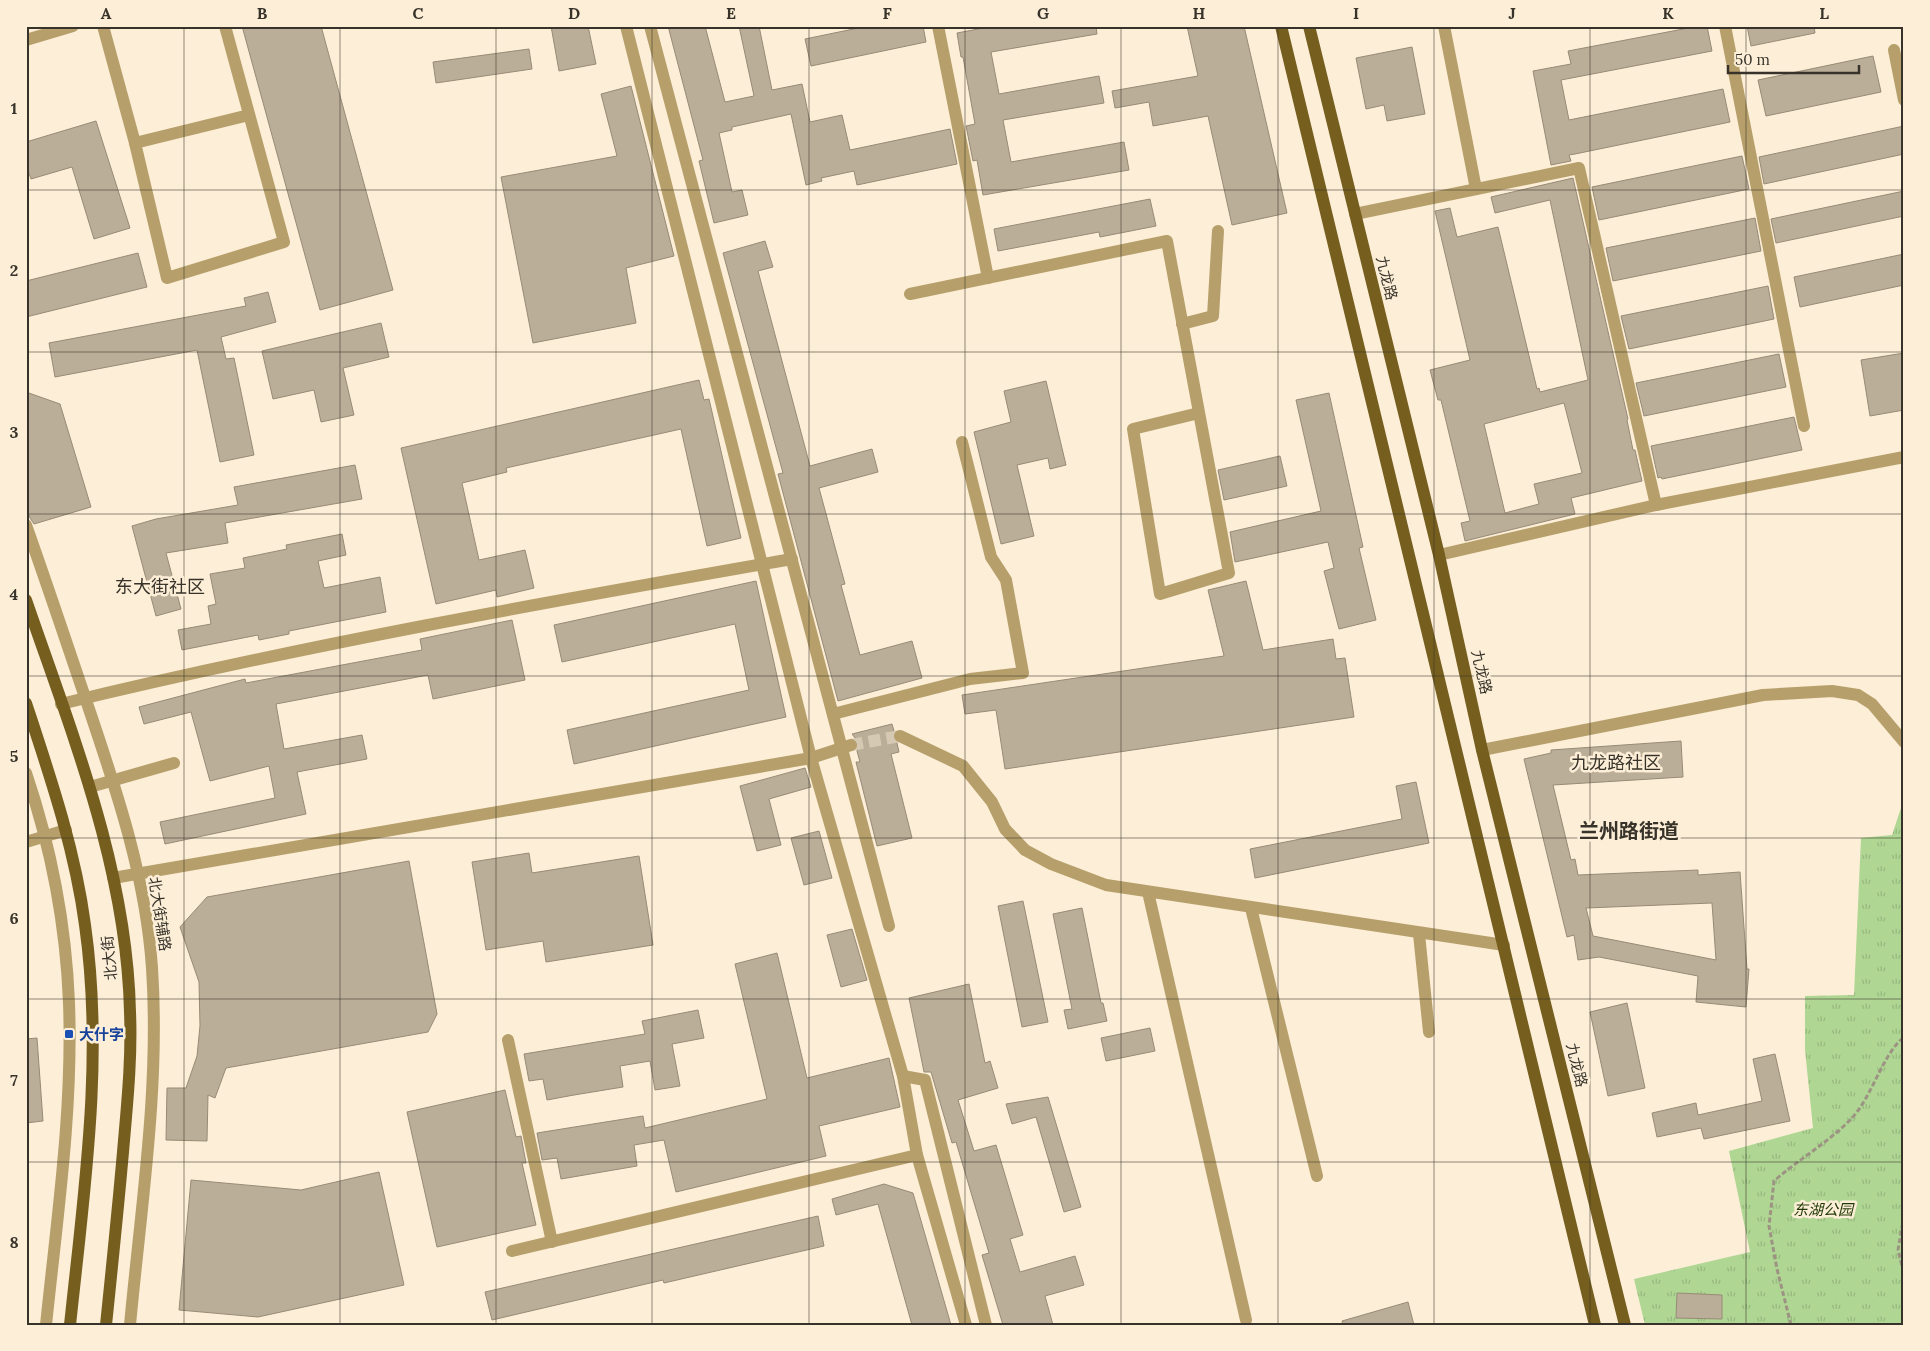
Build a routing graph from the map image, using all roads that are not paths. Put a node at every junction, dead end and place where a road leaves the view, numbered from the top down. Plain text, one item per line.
1 (73, 26) edge
2 (103, 26) edge
3 (225, 26) edge
4 (626, 26) edge
5 (650, 26) edge
6 (938, 26) edge
7 (1281, 26) edge
8 (1309, 26) edge
9 (1444, 26) edge
10 (1725, 26) edge
11 (26, 40) edge
12 (1894, 50) dead end
13 (1904, 100) edge
14 (249, 115) junction
15 (135, 143) junction
16 (1476, 188) junction
17 (1355, 214) junction
18 (1218, 231) dead end
19 (988, 278) junction
20 (910, 294) dead end
21 (1182, 324) junction
22 (1199, 413) junction
23 (1804, 426) dead end
24 (962, 442) dead end
25 (1904, 457) edge
26 (1656, 505) junction
27 (26, 525) edge
28 (1439, 555) junction
29 (792, 559) junction
30 (762, 564) junction
31 (26, 600) edge
32 (85, 698) junction
33 (26, 703) edge
34 (61, 704) junction
35 (833, 714) junction
36 (900, 736) tunnel mouth
37 (1904, 742) edge
38 (847, 747) junction
39 (1482, 750) junction
40 (811, 758) junction
41 (174, 763) dead end
42 (26, 773) edge
43 (114, 780) junction
44 (90, 788) junction
45 (66, 830) junction
46 (46, 836) junction
47 (26, 842) edge
48 (138, 874) junction
49 (113, 878) junction
50 (1148, 892) junction
51 (1251, 908) junction
52 (889, 926) dead end
53 (1419, 934) junction
54 (1504, 945) junction
55 (1429, 1032) dead end
56 (508, 1040) dead end
57 (903, 1076) junction
58 (917, 1155) junction
59 (1317, 1176) dead end
60 (552, 1242) junction
61 (512, 1251) dead end
62 (1246, 1320) dead end
63 (46, 1325) edge
64 (70, 1325) edge
65 (106, 1325) edge
66 (130, 1325) edge
67 (966, 1325) edge
68 (986, 1325) edge
69 (1595, 1325) edge
70 (1625, 1325) edge

1 - 11 street
2 - 15 street
3 - 14 street
4 - 30 street
5 - 29 street
6 - 19 street
7 - 54 main road
8 - 17 main road, 九龙路
9 - 16 street
10 - 23 street
12 - 13 street
14 - 15 street
14 - 15 street
16 - 17 street
16 - 26 street
17 - 28 main road, 九龙路
18 - 21 street
19 - 20 street
19 - 21 street
21 - 22 street
22 - 22 street
24 - 35 street
25 - 26 street
26 - 28 street
27 - 32 street, 北大街辅路
28 - 39 main road, 九龙路
29 - 30 street
29 - 35 street
30 - 32 street
30 - 40 street
31 - 34 main road, 北大街
32 - 34 street
32 - 43 street, 北大街辅路
33 - 45 main road, 北大街
34 - 44 main road, 北大街
35 - 38 street
36 - 50 street
37 - 39 street
38 - 40 street
38 - 52 street
39 - 70 main road, 九龙路
40 - 48 street
40 - 57 street
41 - 43 street
42 - 46 street
43 - 44 street
43 - 48 street, 北大街辅路
44 - 49 main road, 北大街
45 - 46 street
45 - 64 main road, 北大街
46 - 47 street
46 - 63 street
48 - 49 street
48 - 66 street, 北大街辅路
49 - 65 main road, 北大街
50 - 51 street
50 - 62 street
51 - 53 street
51 - 59 street
53 - 54 street
53 - 55 street
54 - 69 main road
56 - 60 street
57 - 58 street
57 - 68 street
58 - 60 street
58 - 67 street
60 - 61 street

